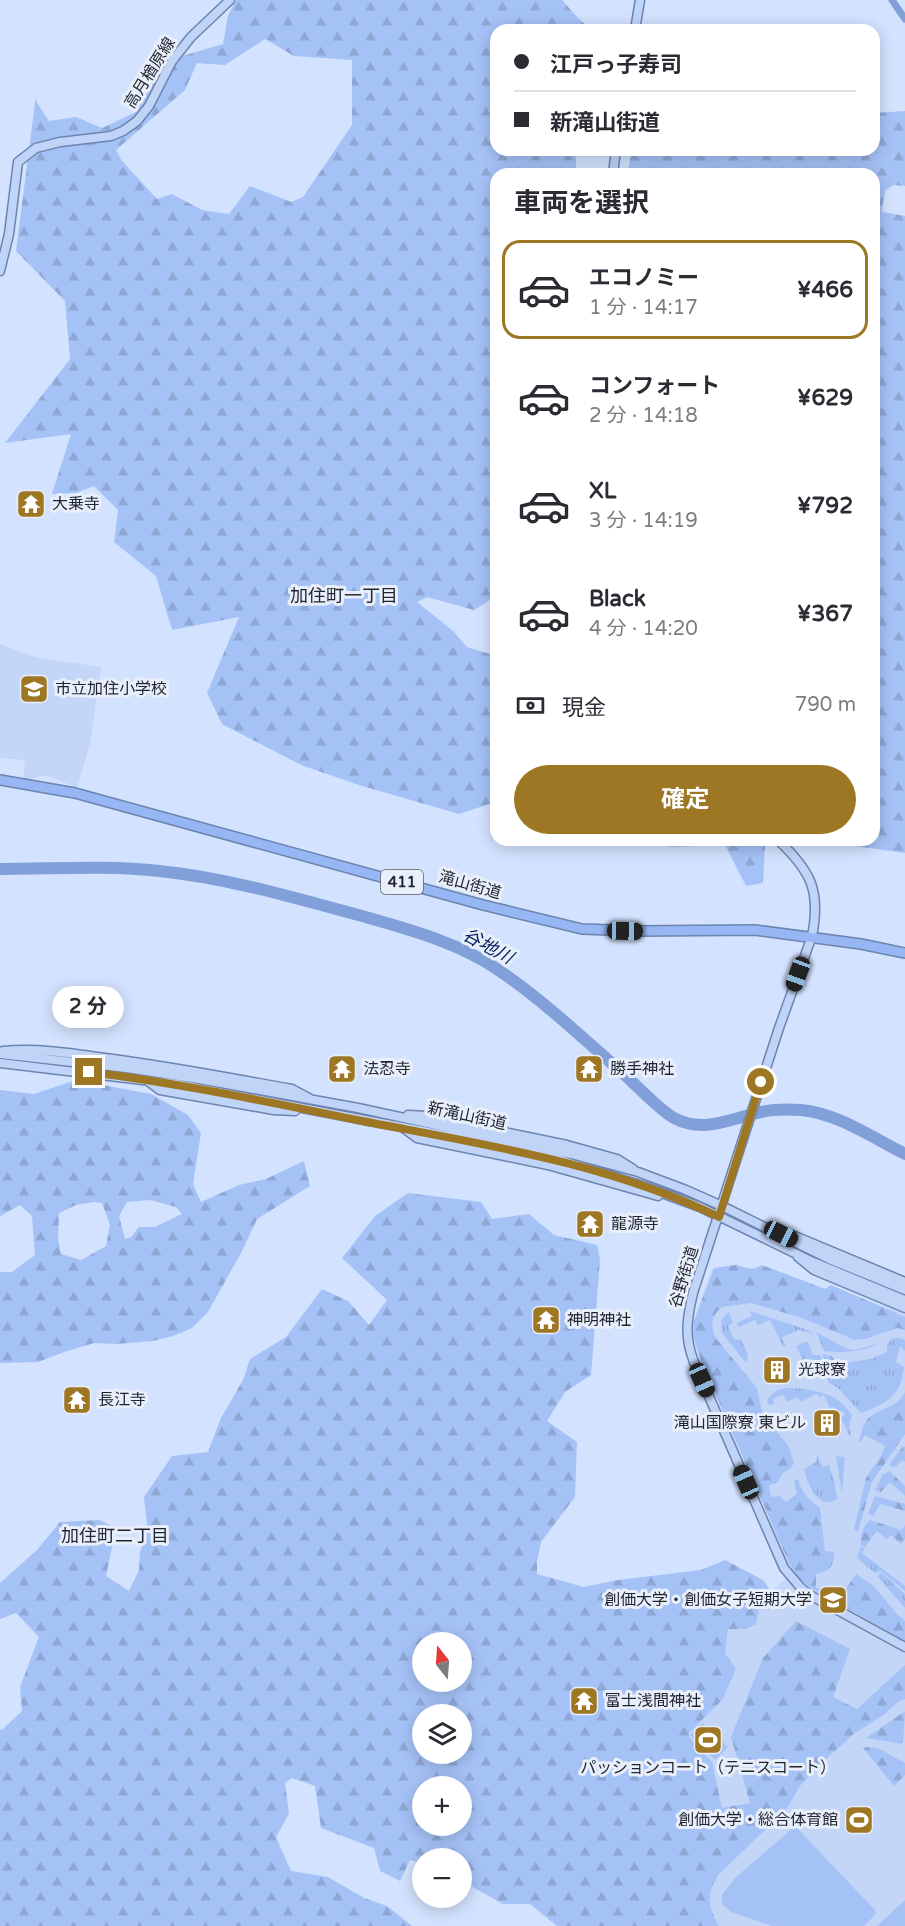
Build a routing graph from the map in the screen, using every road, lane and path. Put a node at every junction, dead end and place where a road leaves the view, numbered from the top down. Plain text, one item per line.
1 (230, 0) edge
2 (640, 0) edge
3 (637, 24) edge
4 (0, 271) edge
5 (0, 780) edge
6 (784, 846) edge
7 (812, 936) junction
8 (905, 953) edge
9 (0, 1053) edge
10 (0, 1063) edge
11 (722, 1206) junction
12 (719, 1217) junction
13 (761, 1224) junction
14 (795, 1253) junction
15 (905, 1282) edge
16 (905, 1290) edge
17 (905, 1300) edge
18 (905, 1308) edge
19 (905, 1647) edge

1 - 4 main road, 高月楢原線
2 - 3 main road
5 - 7 highway, 滝山街道 / 411
6 - 7 main road
7 - 8 highway, 滝山街道 / 411
7 - 11 main road, 谷野街道
9 - 11 main road, 新滝山街道
10 - 12 main road, 新滝山街道
11 - 12 main road, 谷野街道
11 - 13 main road, 新滝山街道
12 - 14 main road
12 - 19 main road, 谷野街道
13 - 15 main road
13 - 16 main road, 新滝山街道
14 - 17 main road
14 - 18 main road

